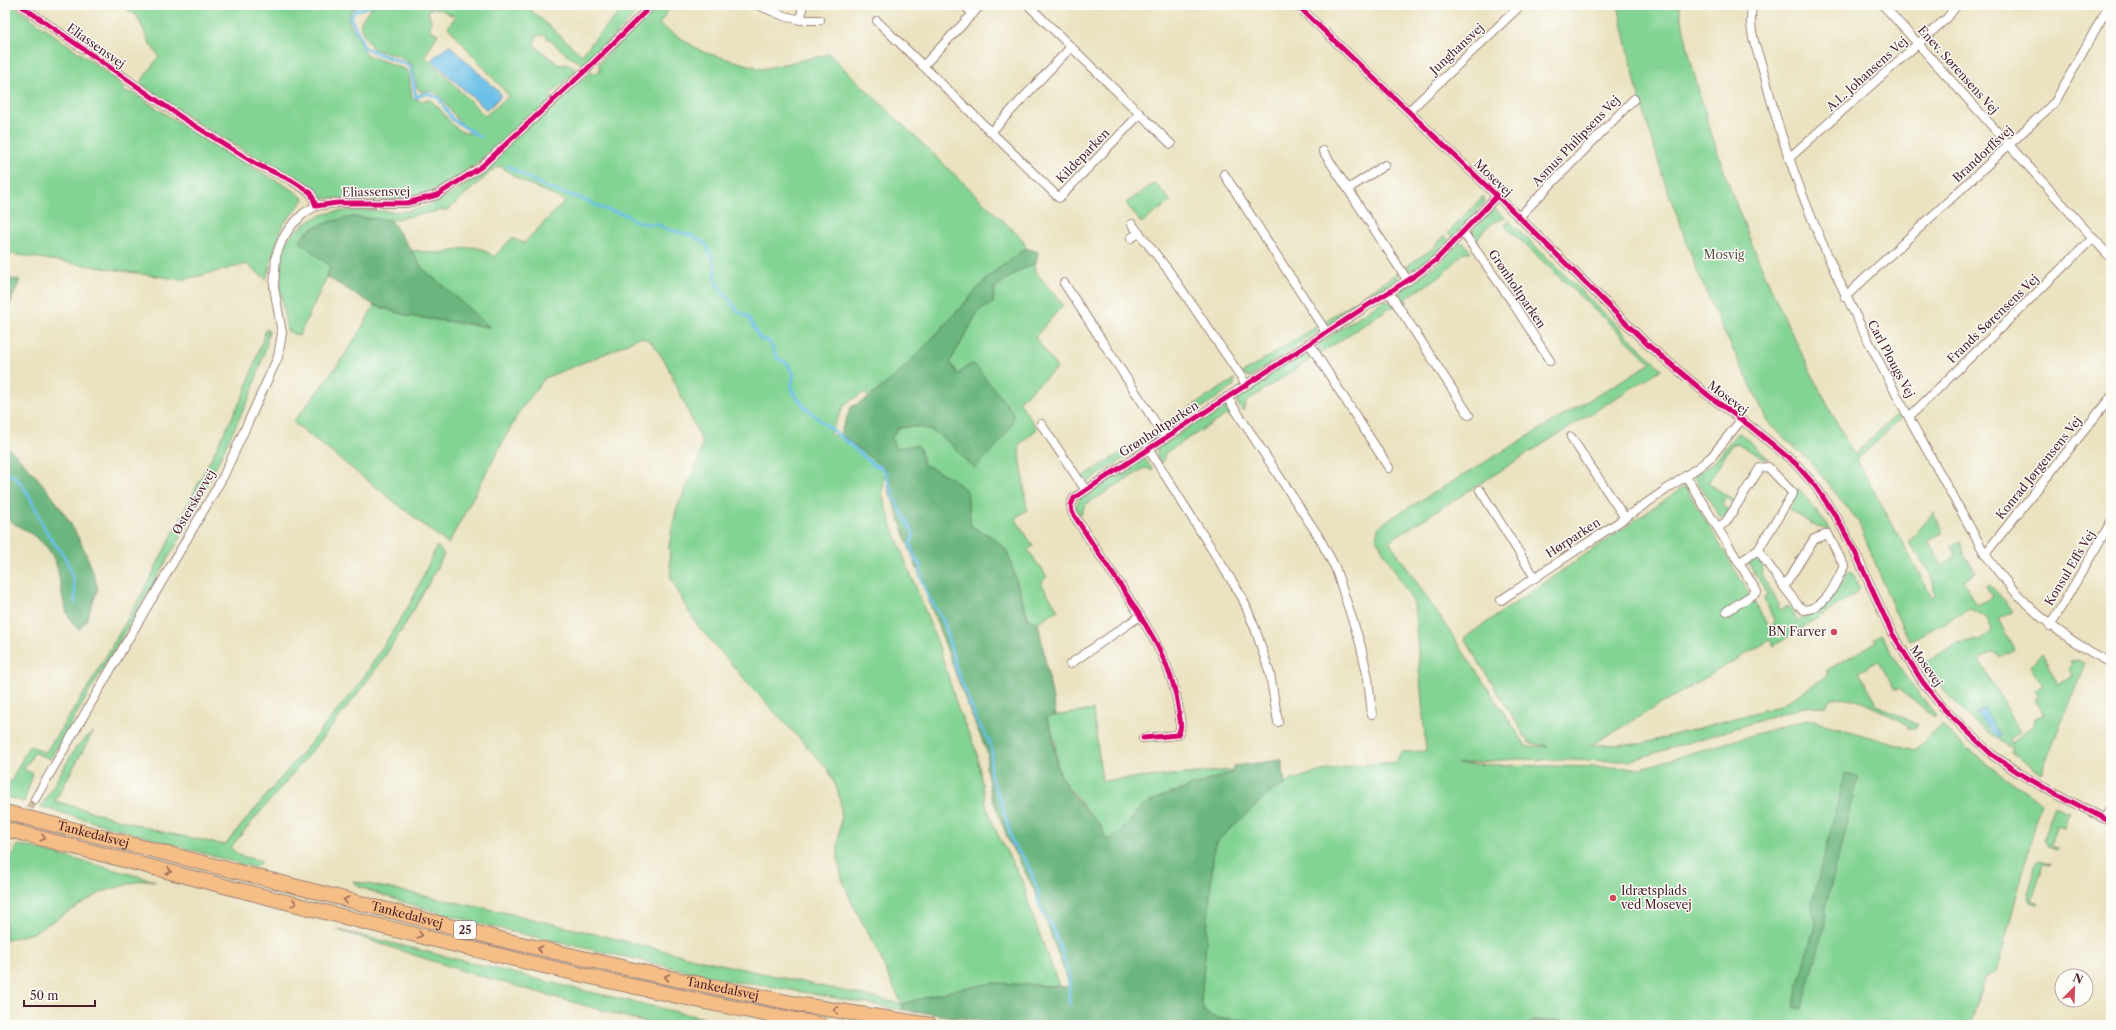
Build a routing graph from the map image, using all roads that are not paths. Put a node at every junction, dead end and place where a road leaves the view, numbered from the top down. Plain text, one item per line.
1 (20, 5) edge
2 (652, 5) edge
3 (758, 5) edge
4 (964, 5) edge
5 (981, 5) edge
6 (1028, 5) edge
7 (1521, 5) edge
8 (1753, 5) edge
9 (1883, 5) edge
10 (1957, 5) edge
11 (2109, 5) edge
12 (1303, 7) edge
13 (802, 9) dead end
14 (973, 14) junction
15 (801, 20) junction
16 (820, 20) dead end
17 (877, 21) dead end
18 (1918, 44) junction
19 (1071, 47) junction
20 (923, 66) junction
21 (1634, 99) dead end
22 (1409, 111) junction
23 (1140, 114) junction
24 (991, 132) junction
25 (1171, 144) dead end
26 (2010, 146) junction
27 (1323, 152) dead end
28 (1789, 158) junction
29 (1385, 165) dead end
30 (1224, 174) dead end
31 (1348, 189) junction
32 (1497, 196) junction
33 (316, 206) junction
34 (1518, 217) junction
35 (1132, 224) dead end
36 (1463, 232) junction
37 (1139, 233) junction
38 (1131, 238) dead end
39 (2093, 238) junction
40 (2111, 258) edge
41 (1408, 280) junction
42 (1064, 283) dead end
43 (1389, 292) junction
44 (1845, 297) junction
45 (1326, 332) junction
46 (1309, 344) junction
47 (1550, 361) dead end
48 (1246, 384) junction
49 (1227, 397) junction
50 (2111, 397) edge
51 (1469, 415) dead end
52 (1909, 417) junction
53 (1741, 420) junction
54 (1041, 424) dead end
55 (1165, 437) junction
56 (1571, 437) dead end
57 (1148, 448) junction
58 (1389, 468) dead end
59 (1686, 476) junction
60 (1085, 489) junction
61 (1480, 490) dead end
62 (1625, 518) junction
63 (2111, 522) edge
64 (1718, 527) junction
65 (1758, 550) junction
66 (1985, 554) junction
67 (1740, 562) junction
68 (1535, 578) junction
69 (1784, 586) junction
70 (1501, 600) dead end
71 (1728, 611) dead end
72 (1140, 616) junction
73 (2050, 626) junction
74 (1070, 664) dead end
75 (2111, 664) edge
76 (1372, 714) dead end
77 (1278, 722) dead end
78 (1143, 738) dead end
79 (35, 798) tunnel mouth
80 (2111, 807) edge
81 (5, 812) edge
82 (2108, 821) edge
83 (5, 828) edge
84 (822, 1025) edge
85 (930, 1025) edge

1 - 33 street, Eliassensvej
2 - 33 street, Eliassensvej
3 - 15 street
4 - 14 street
5 - 14 street
6 - 19 street
7 - 22 street, Junghansvej
8 - 28 street, Carl Plougs Vej
9 - 18 street, Enev. Sørensens Vej
10 - 18 street, A.L. Johansens Vej
11 - 26 street, Brandorffsvej
12 - 22 street, Mosevej
13 - 15 street
14 - 20 street
15 - 16 street
17 - 20 street, Kildeparken
18 - 26 street, Enev. Sørensens Vej
18 - 28 street, A.L. Johansens Vej
19 - 23 street
19 - 24 street
20 - 24 street, Kildeparken
21 - 34 street, Asmus Philipsens Vej
22 - 32 street, Mosevej
23 - 24 street, Kildeparken
23 - 25 street
26 - 39 street, Enev. Sørensens Vej
26 - 44 street, Brandorffsvej
27 - 31 street
28 - 44 street, Carl Plougs Vej
29 - 31 street
30 - 45 street
31 - 41 street
32 - 34 street, Mosevej
32 - 36 street, Grønholtparken
33 - 79 street, Østerskovvej
34 - 53 street, Mosevej
35 - 37 street
36 - 41 street, Grønholtparken
36 - 47 street, Grønholtparken
37 - 38 street
37 - 48 street
39 - 40 street, Enev. Sørensens Vej
39 - 52 street, Frands Sørensens Vej
41 - 43 street, Grønholtparken
42 - 55 street, Grønholtparken
43 - 45 street, Grønholtparken
43 - 51 street
44 - 52 street, Carl Plougs Vej
45 - 46 street, Grønholtparken
46 - 48 street, Grønholtparken
46 - 58 street
48 - 49 street, Grønholtparken
49 - 55 street, Grønholtparken
49 - 76 street
50 - 66 street, Konrad Jørgensens Vej
52 - 66 street, Carl Plougs Vej
53 - 59 street, Hørparken
53 - 82 street, Mosevej
54 - 60 street
55 - 57 street, Grønholtparken
56 - 62 street
57 - 60 street, Grønholtparken
57 - 77 street, Grønholtparken
59 - 62 street, Hørparken
59 - 64 street
60 - 72 street, Grønholtparken
61 - 68 street
62 - 68 street, Hørparken
63 - 73 street, Konsul Effs Vej
64 - 65 street
64 - 67 street
65 - 67 street
65 - 69 street
66 - 73 street, Carl Plougs Vej
67 - 71 street
68 - 70 street, Hørparken
69 - 69 street
72 - 74 street
72 - 78 street, Grønholtparken
73 - 75 street, Carl Plougs Vej
80 - 82 street, Mosevej
85 -> 81 highway, Tankedalsvej / 25
83 -> 84 highway, Tankedalsvej / 25

